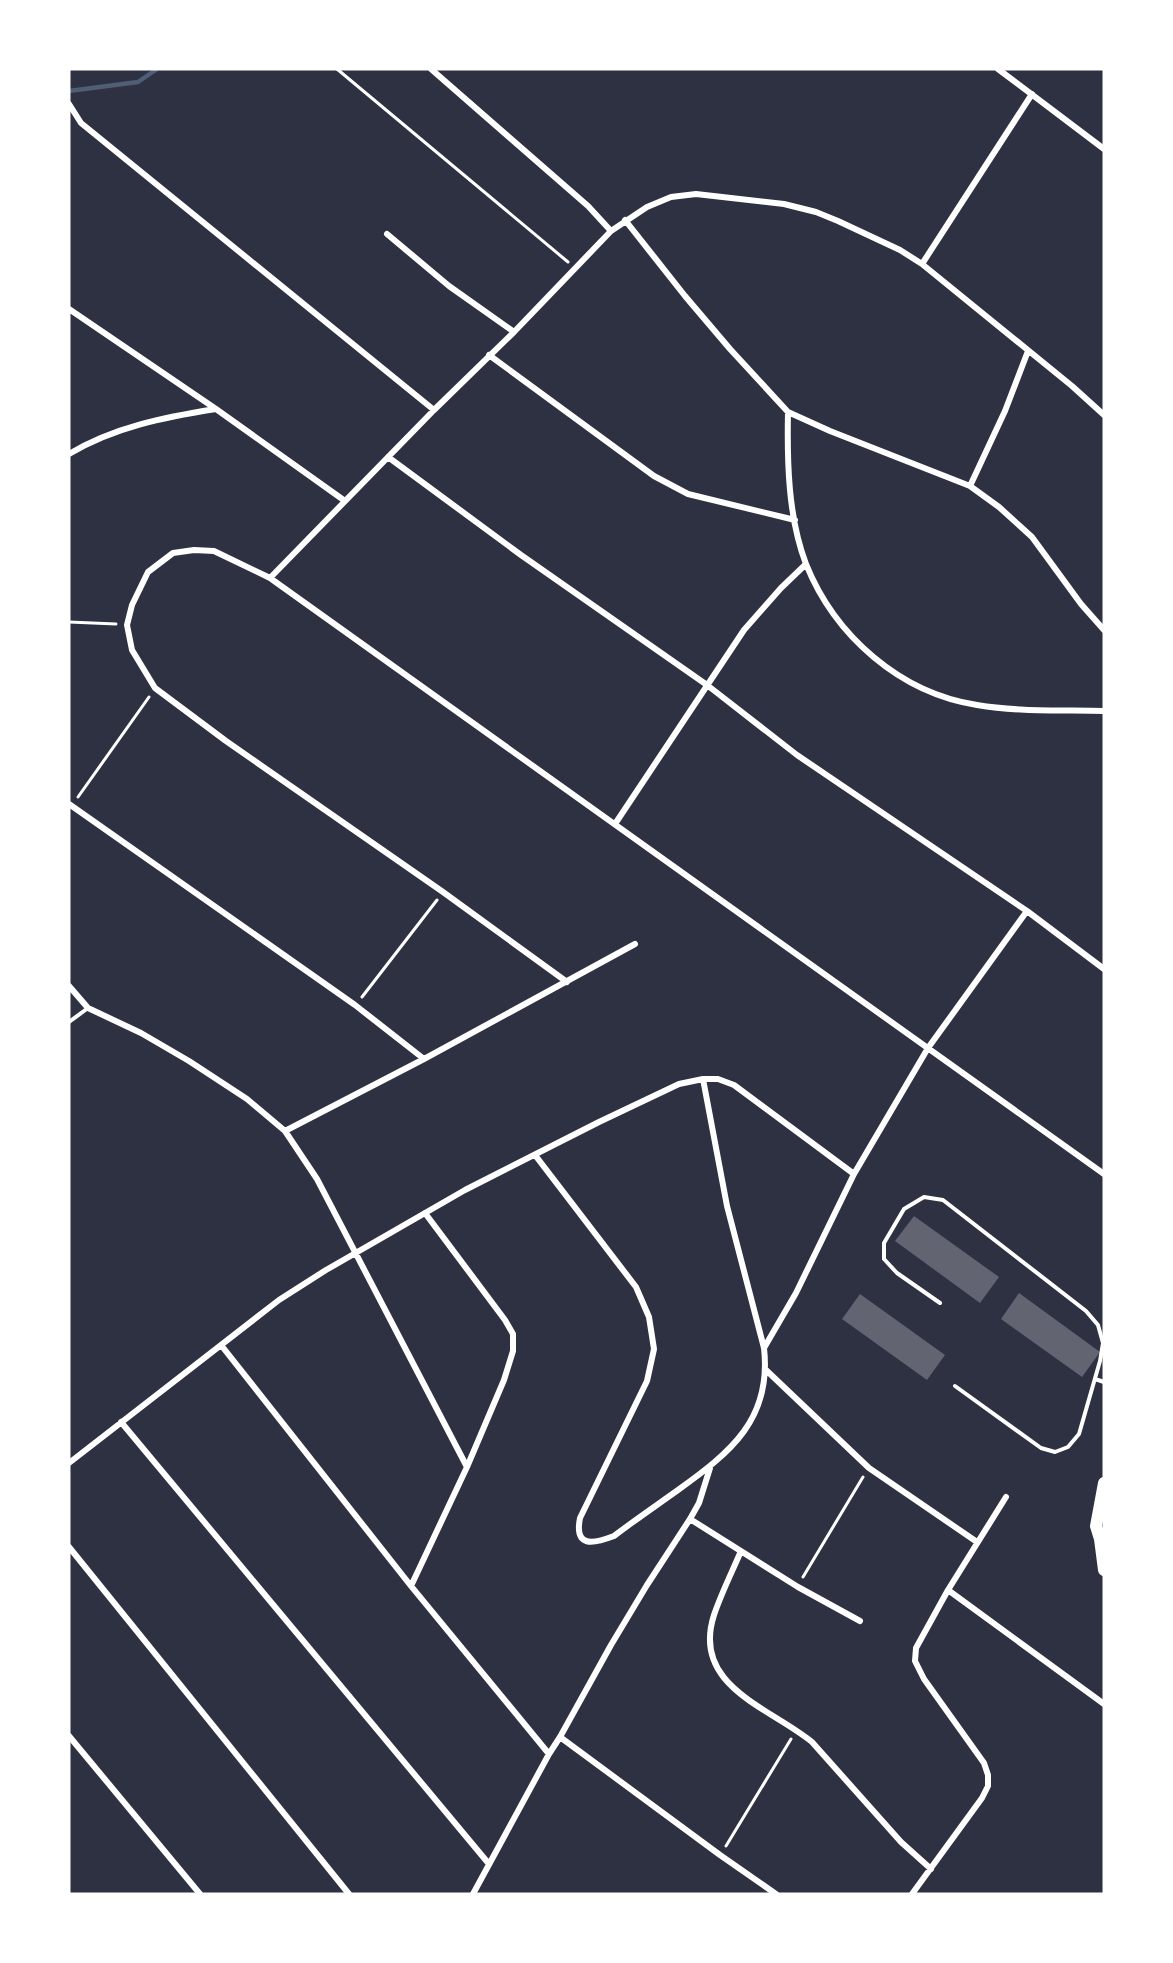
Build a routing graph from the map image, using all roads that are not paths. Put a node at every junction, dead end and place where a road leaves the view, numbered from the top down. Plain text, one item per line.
1 (431, 69) edge
2 (998, 69) edge
3 (1032, 94) junction
4 (69, 104) edge
5 (1104, 149) edge
6 (625, 220) junction
7 (611, 231) junction
8 (387, 234) dead end
9 (922, 264) junction
10 (69, 309) edge
11 (514, 332) junction
12 (1028, 351) junction
13 (489, 355) junction
14 (216, 409) junction
15 (434, 410) junction
16 (788, 412) junction
17 (1104, 415) edge
18 (69, 454) edge
19 (388, 457) junction
20 (970, 486) junction
21 (345, 501) junction
22 (795, 520) junction
23 (806, 564) junction
24 (270, 578) junction
25 (1104, 630) edge
26 (708, 685) junction
27 (1104, 711) edge
28 (70, 805) edge
29 (615, 824) junction
30 (1027, 910) junction
31 (635, 944) dead end
32 (1104, 969) edge
33 (567, 982) junction
34 (69, 986) edge
35 (88, 1008) junction
36 (69, 1022) edge
37 (928, 1048) junction
38 (424, 1059) junction
39 (703, 1079) junction
40 (285, 1131) junction
41 (535, 1155) junction
42 (854, 1173) junction
43 (1104, 1174) edge
44 (425, 1214) junction
45 (356, 1253) junction
46 (940, 1303) dead end
47 (221, 1345) junction
48 (764, 1348) junction
49 (766, 1370) junction
50 (1095, 1379) junction
51 (1104, 1382) edge
52 (955, 1386) dead end
53 (121, 1422) junction
54 (69, 1463) edge
55 (467, 1467) junction
56 (710, 1467) junction
57 (1104, 1483) edge
58 (1006, 1497) dead end
59 (690, 1519) junction
60 (1102, 1535) edge
61 (977, 1542) junction
62 (69, 1547) edge
63 (741, 1551) junction
64 (1104, 1570) edge
65 (411, 1586) junction
66 (948, 1590) junction
67 (860, 1621) dead end
68 (1104, 1704) edge
69 (69, 1736) edge
70 (560, 1737) junction
71 (549, 1754) junction
72 (489, 1864) junction
73 (931, 1869) junction
74 (200, 1894) edge
75 (349, 1894) edge
76 (473, 1894) edge
77 (776, 1894) edge
78 (912, 1894) edge

1 - 7 street
2 - 3 street
3 - 5 street
3 - 9 street
4 - 15 street
6 - 7 street
6 - 9 street
6 - 16 street
7 - 11 street
8 - 11 street
9 - 12 street
10 - 14 street
11 - 13 street
12 - 17 street
12 - 20 street
13 - 15 street
13 - 22 street
14 - 18 street
14 - 21 street
15 - 19 street
16 - 20 street
16 - 22 street
19 - 21 street
19 - 26 street
20 - 25 street
21 - 24 street
22 - 23 street
23 - 26 street
23 - 27 street
24 - 29 street
24 - 33 street
26 - 29 street
26 - 30 street
28 - 38 street
29 - 37 street
30 - 32 street
30 - 37 street
31 - 33 street
33 - 38 street
34 - 35 street
35 - 36 lane
35 - 40 street
37 - 42 street
37 - 43 street
38 - 40 street
39 - 41 street
39 - 42 street
39 - 48 street
40 - 45 street
41 - 44 street
41 - 56 street
42 - 48 street
44 - 45 street
44 - 55 street
45 - 47 street
45 - 55 street
46 - 50 lane
47 - 53 street
47 - 65 street
48 - 49 street
49 - 56 street
49 - 61 street
50 - 51 lane
50 - 52 lane
53 - 54 street
53 - 72 street
55 - 65 street
56 - 59 street
57 - 60 main road
58 - 61 street
59 - 63 street
59 - 70 street
60 - 64 main road
61 - 66 street
62 - 75 street
63 - 67 street
63 - 73 street
65 - 71 street
66 - 68 street
66 - 73 street
69 - 74 street
70 - 71 street
70 - 77 street
71 - 72 street
72 - 76 street
73 - 78 street

